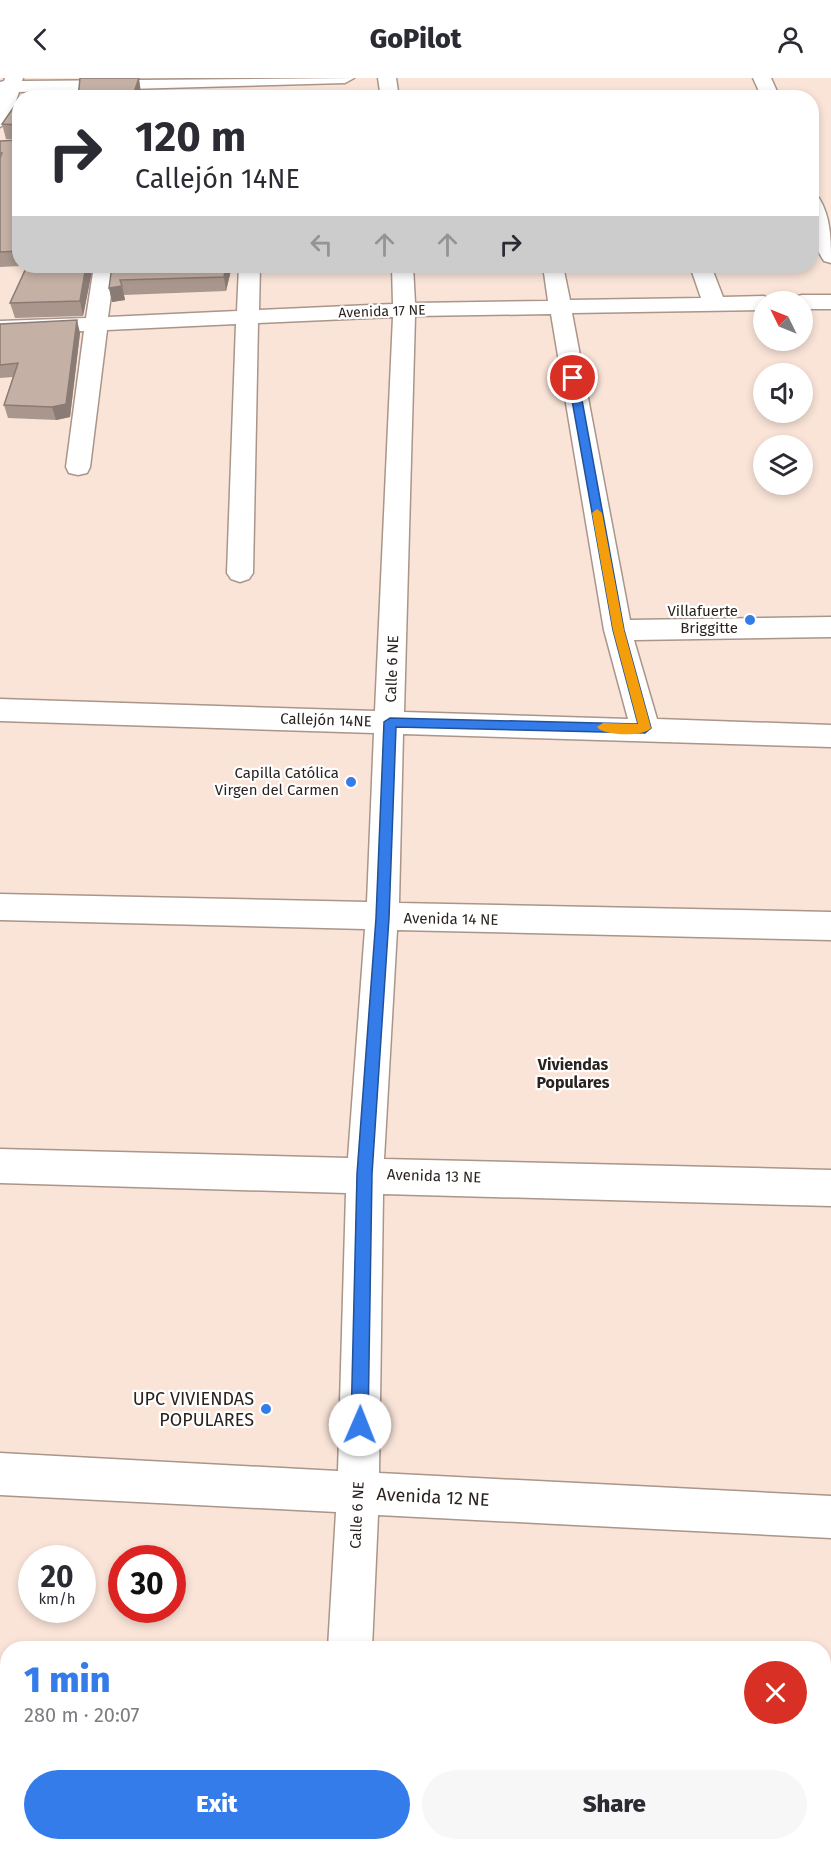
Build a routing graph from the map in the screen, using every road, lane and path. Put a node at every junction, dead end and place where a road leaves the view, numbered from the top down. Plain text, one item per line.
1 (345, 78) edge
2 (9, 84) edge
3 (0, 121) edge
4 (819, 222) edge
5 (831, 257) edge
6 (103, 273) edge
7 (249, 273) edge
8 (402, 273) edge
9 (554, 273) edge
10 (703, 273) edge
11 (813, 302) edge
12 (831, 302) edge
13 (753, 303) edge
14 (714, 304) junction
15 (561, 309) junction
16 (404, 310) junction
17 (248, 316) junction
18 (95, 323) junction
19 (0, 328) edge
20 (78, 467) dead end
21 (240, 573) dead end
22 (831, 627) edge
23 (618, 630) junction
24 (0, 710) edge
25 (390, 722) junction
26 (645, 728) junction
27 (831, 736) edge
28 (0, 907) edge
29 (382, 918) junction
30 (831, 926) edge
31 (0, 1166) edge
32 (365, 1174) junction
33 (831, 1188) edge
34 (0, 1474) edge
35 (358, 1493) junction
36 (831, 1517) edge
37 (350, 1641) edge

1 - 2 street
2 - 3 street
4 - 5 street
6 - 18 street
7 - 17 street
8 - 16 street, Calle 6 NE
9 - 15 street
10 - 14 street
11 - 12 street
13 - 14 street, Avenida 17 NE
14 - 15 street, Avenida 17 NE
15 - 16 street, Avenida 17 NE
15 - 23 street
16 - 17 street, Avenida 17 NE
16 - 25 street, Calle 6 NE
17 - 18 street, Avenida 17 NE
17 - 21 street
18 - 19 street, Avenida 17 NE
18 - 20 street
22 - 23 street
23 - 26 street
24 - 25 street, Callejón 14NE
25 - 26 street, Callejón 14NE
25 - 29 street, Calle 6 NE
26 - 27 street, Callejón 14NE
28 - 29 street, Avenida 14 NE
29 - 30 street, Avenida 14 NE
29 - 32 street, Calle 6 NE
31 - 32 street, Avenida 13 NE
32 - 33 street, Avenida 13 NE
32 - 35 street, Calle 6 NE
34 - 35 street, Avenida 12 NE
35 - 36 street, Avenida 12 NE
35 - 37 street, Calle 6 NE

